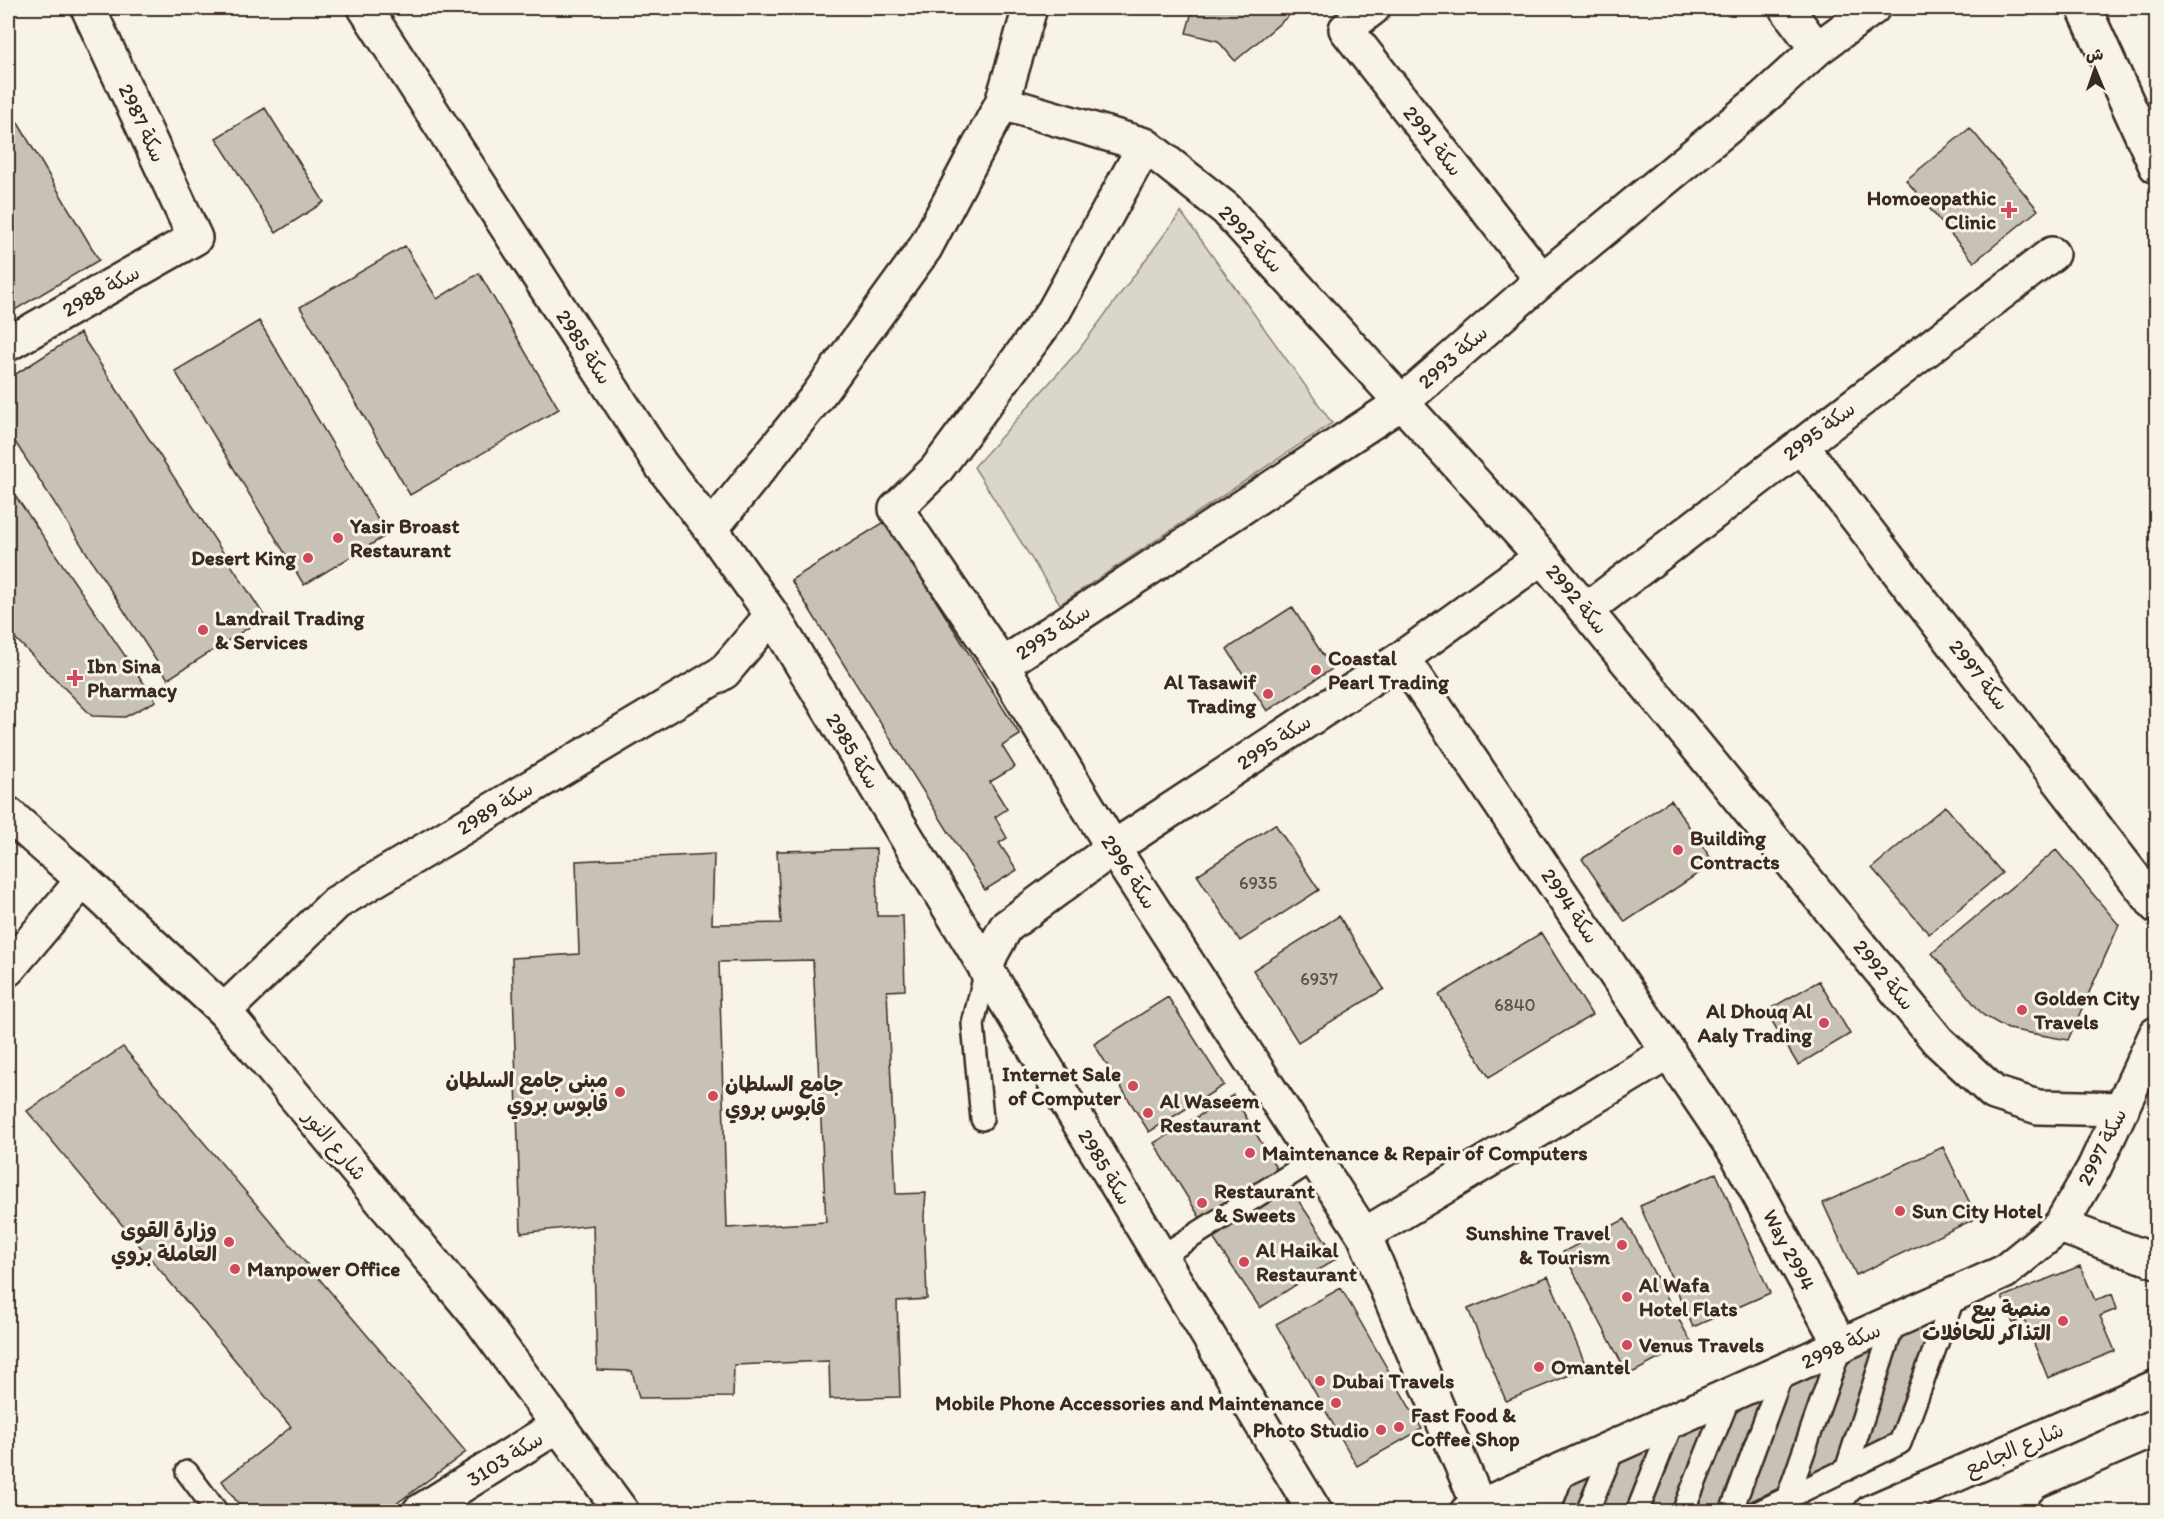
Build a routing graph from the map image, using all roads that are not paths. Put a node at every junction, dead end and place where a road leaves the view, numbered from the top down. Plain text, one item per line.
1 (88, 8) edge
2 (365, 8) edge
3 (1030, 8) edge
4 (1373, 8) edge
5 (1786, 8) edge
6 (1873, 8) edge
7 (2084, 8) edge
8 (1816, 49) junction
9 (1002, 103) junction
10 (1145, 145) junction
11 (2157, 166) edge
12 (195, 238) joint
13 (2052, 254) dead end
14 (1542, 280) junction
15 (8, 344) edge
16 (1401, 403) junction
17 (1801, 445) junction
18 (711, 529) junction
19 (1542, 557) junction
20 (1586, 610) junction
21 (772, 615) junction
22 (1402, 658) junction
23 (1002, 666) junction
24 (8, 814) edge
25 (1113, 849) junction
26 (83, 880) junction
27 (2157, 906) edge
28 (959, 926) junction
29 (1005, 927) junction
30 (8, 969) edge
31 (986, 970) junction
32 (224, 1011) junction
33 (2157, 1034) edge
34 (1669, 1052) junction
35 (2122, 1109) junction
36 (982, 1119) dead end
37 (1737, 1154) joint
38 (1315, 1159) junction
39 (2060, 1226) junction
40 (1364, 1235) junction
41 (1160, 1257) junction
42 (2157, 1261) edge
43 (1955, 1294) junction
44 (1894, 1322) junction
45 (1840, 1346) junction
46 (1783, 1371) junction
47 (2157, 1387) edge
48 (1730, 1395) junction
49 (1673, 1421) junction
50 (559, 1425) junction
51 (1614, 1448) junction
52 (2157, 1468) edge
53 (1846, 1470) junction
54 (187, 1472) dead end
55 (1557, 1472) junction
56 (2157, 1492) edge
57 (1787, 1499) junction
58 (1473, 1509) edge
59 (217, 1512) edge
60 (419, 1512) edge
61 (622, 1512) edge
62 (1315, 1512) edge
63 (1542, 1512) edge
64 (1587, 1512) edge
65 (1637, 1512) edge
66 (1683, 1512) edge
67 (1731, 1512) edge
68 (1759, 1512) edge
69 (1871, 1512) edge
70 (2054, 1512) edge
71 (2112, 1512) edge

1 - 12 street, سكة 2987
2 - 18 street, سكة 2985
3 - 9 street
4 - 14 street, سكة 2991
5 - 8 street
6 - 8 street, سكة 2993
7 - 11 street
8 - 14 street, سكة 2993
9 - 10 street, سكة 2992
9 - 18 street
10 - 16 street, سكة 2992
10 - 23 street, سكة 2996
12 - 15 street, سكة 2988
13 - 17 street, سكة 2995
14 - 16 street, سكة 2993
16 - 19 street, سكة 2992
16 - 23 street, سكة 2993
17 - 20 street, سكة 2995
17 - 27 street, سكة 2997
18 - 21 street, سكة 2985
19 - 20 street, سكة 2992
19 - 22 street, سكة 2995
20 - 35 street, سكة 2992
21 - 28 street, سكة 2985
21 - 32 street, سكة 2989
22 - 25 street, سكة 2995
22 - 34 street, سكة 2994
23 - 25 street, سكة 2996
24 - 26 street, شارع النور
25 - 29 street, سكة 2995
25 - 38 street, سكة 2996
26 - 30 street
26 - 32 street, شارع النور
28 - 29 street
28 - 31 street, سكة 2985
29 - 31 street, سكة 2995
31 - 36 lane
31 - 41 street, سكة 2985
32 - 50 street, شارع النور
33 - 35 street, سكة 2997
34 - 37 street, سكة 2994
34 - 40 street
35 - 39 street, سكة 2997
37 - 45 street, Way 2994
38 - 40 street, سكة 2996
38 - 41 lane
39 - 42 street
39 - 43 street, سكة 2998
40 - 58 street, سكة 2996
41 - 62 street, سكة 2985
43 - 44 street, سكة 2998
43 - 53 lane
44 - 45 street, سكة 2998
44 - 53 lane
45 - 46 street, سكة 2998
45 - 57 lane
46 - 48 street, سكة 2998
46 - 67 lane
47 - 69 street, شارع الجامع
48 - 49 street, سكة 2998
48 - 66 lane
49 - 51 street, سكة 2998
49 - 65 lane
50 - 60 street, سكة 3103
50 - 61 street, شارع النور
51 - 55 street, سكة 2998
51 - 64 lane
52 - 70 street
53 - 57 lane
54 - 59 lane
55 - 58 street, سكة 2998
55 - 63 street
56 - 71 street
57 - 68 lane

